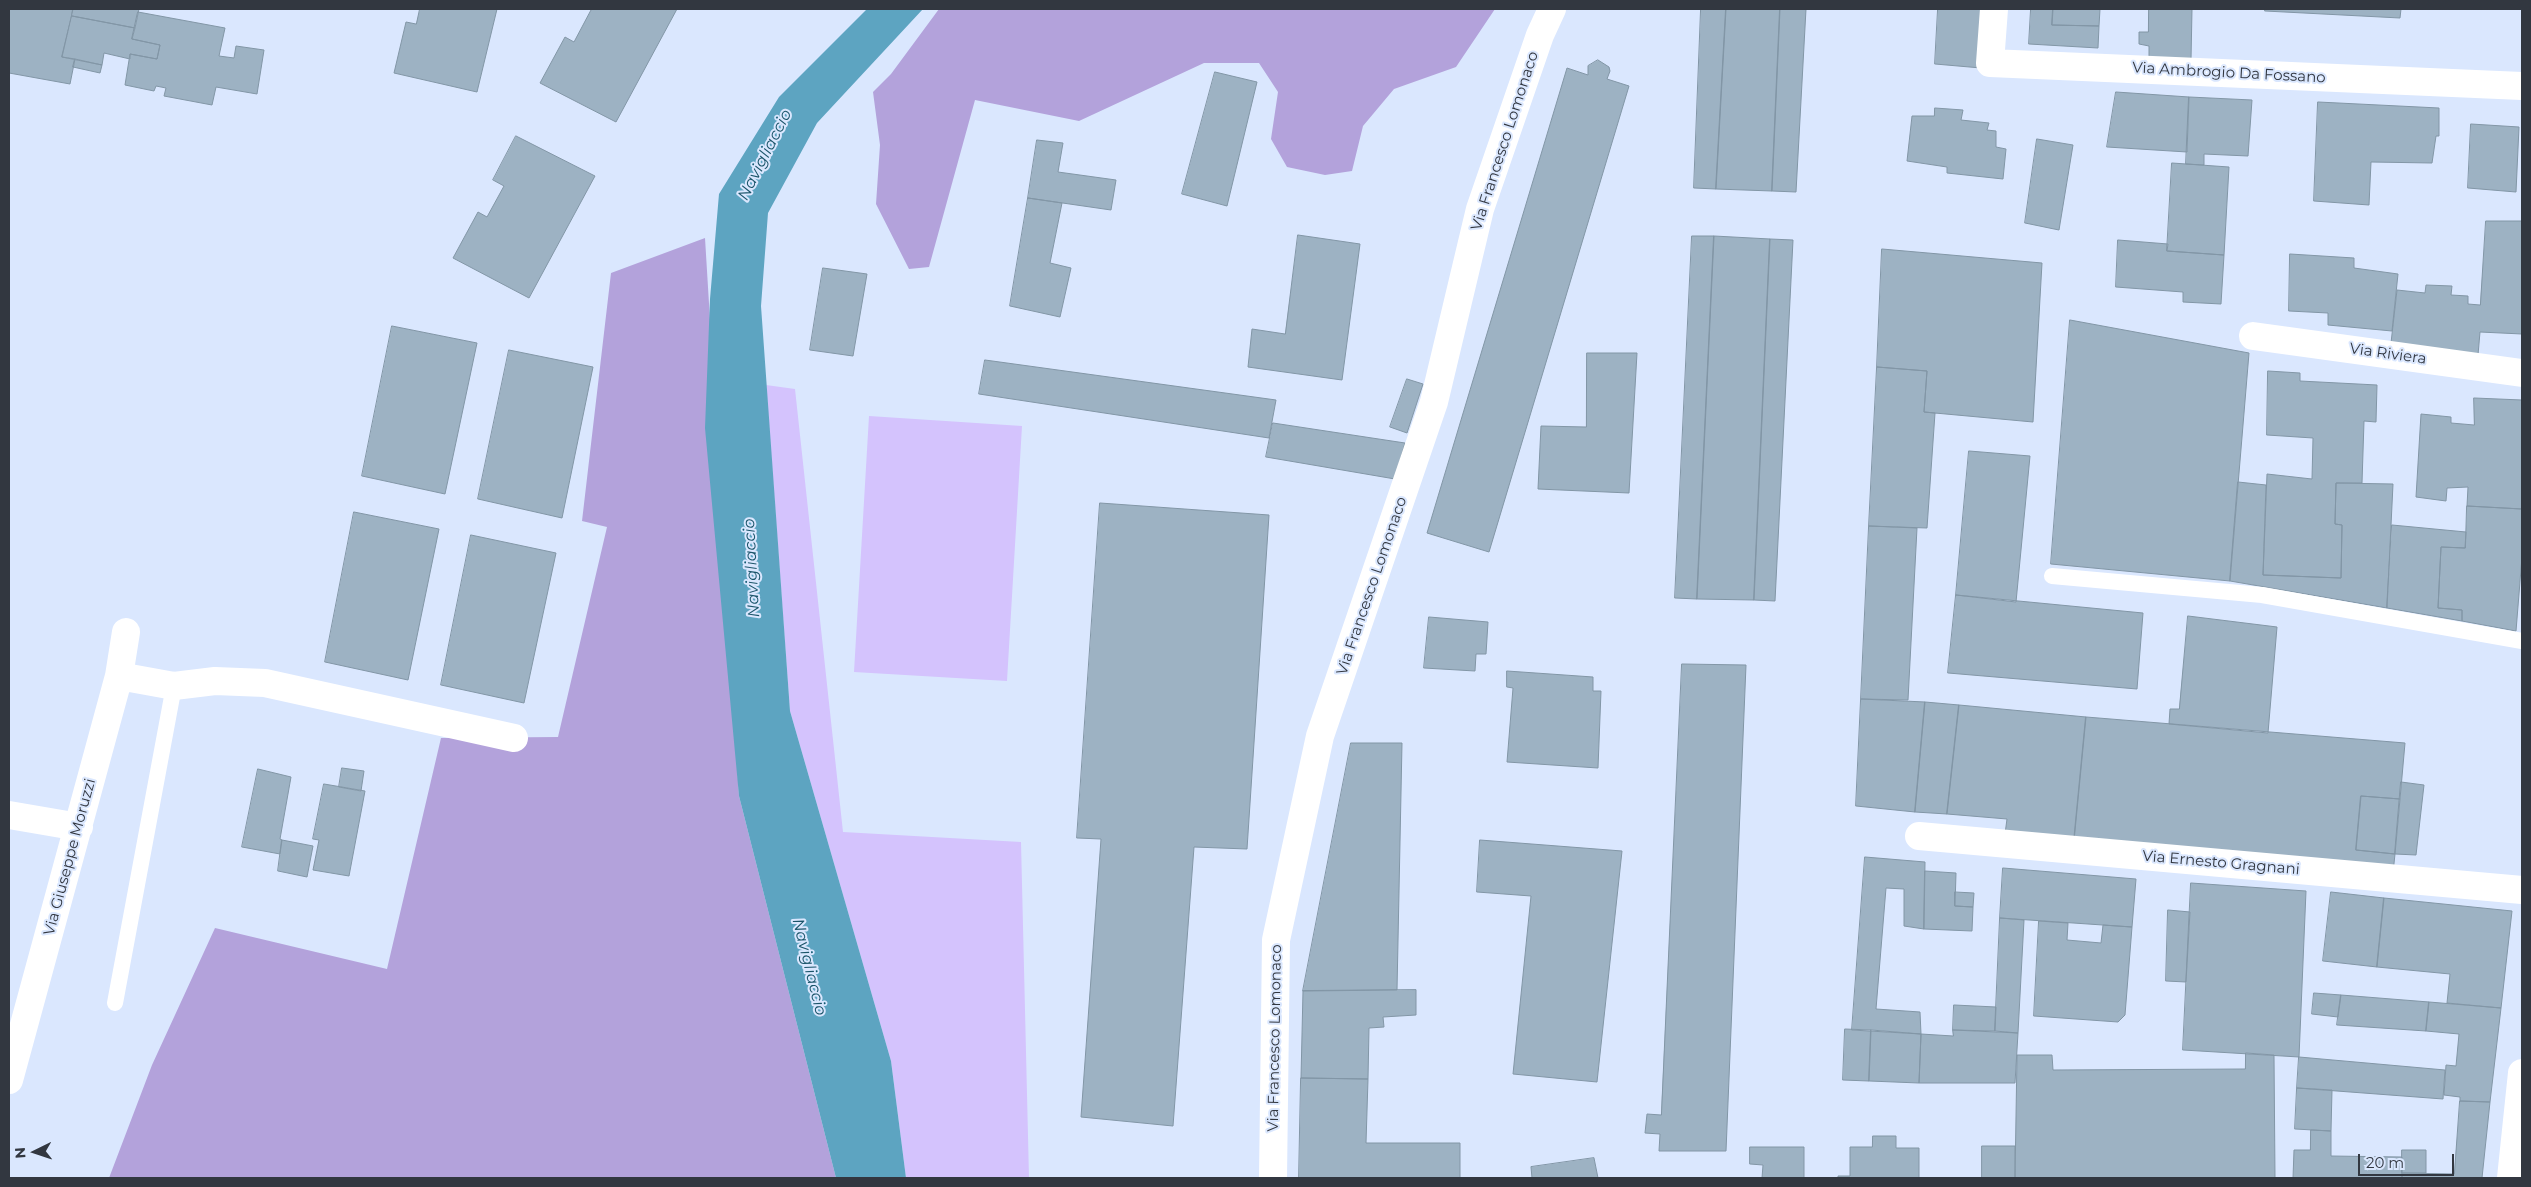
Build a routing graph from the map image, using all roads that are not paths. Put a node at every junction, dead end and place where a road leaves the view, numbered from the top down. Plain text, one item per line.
1 (1552, 9) edge
2 (1994, 9) edge
3 (2522, 86) edge
4 (2253, 336) dead end
5 (2522, 373) edge
6 (2052, 576) dead end
7 (126, 632) dead end
8 (2522, 641) edge
9 (118, 676) junction
10 (174, 686) junction
11 (514, 738) dead end
12 (9, 815) edge
13 (79, 827) junction
14 (1919, 836) dead end
15 (2522, 890) edge
16 (115, 1003) dead end
17 (9, 1080) edge
18 (2522, 1085) edge
19 (1273, 1178) edge
20 (2511, 1178) edge

1 - 19 street, Via Francesco Lomonaco
2 - 3 street, Via Ambrogio Da Fossano
4 - 5 street, Via Riviera
6 - 8 lane
7 - 9 street, Via Giuseppe Moruzzi
9 - 10 street
9 - 13 street, Via Giuseppe Moruzzi
10 - 11 street
10 - 16 lane
12 - 13 street
13 - 17 street, Via Giuseppe Moruzzi
14 - 15 street, Via Ernesto Gragnani
18 - 20 street

